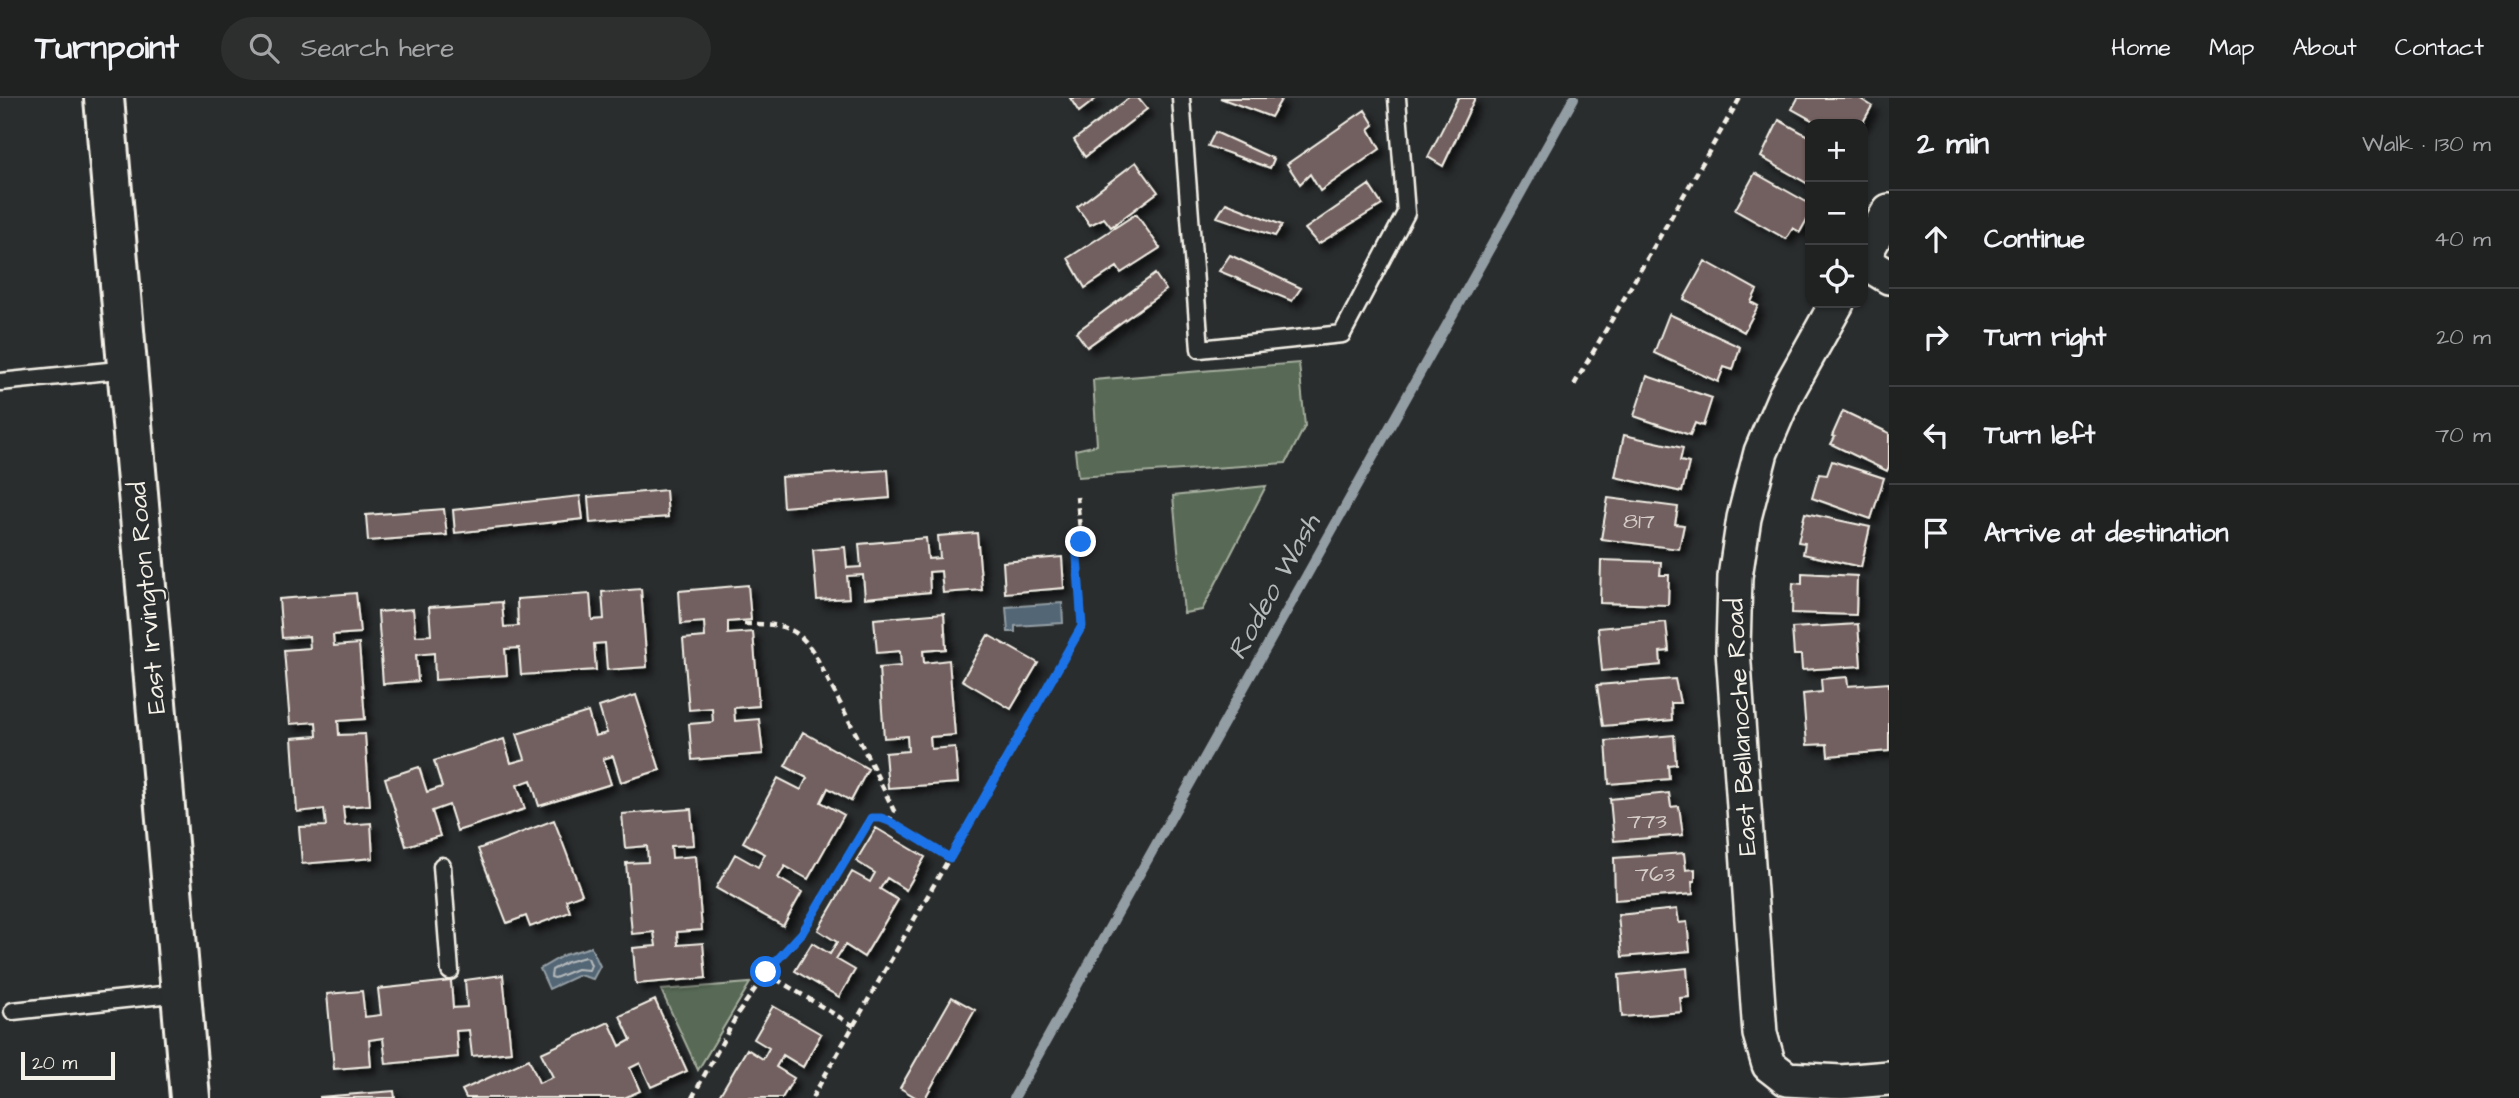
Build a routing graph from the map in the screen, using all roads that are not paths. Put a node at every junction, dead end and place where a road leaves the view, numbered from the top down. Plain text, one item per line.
1 (104, 98) edge
2 (1181, 98) edge
3 (1396, 98) edge
4 (1889, 211) edge
5 (1868, 250) edge
6 (1868, 262) edge
7 (1889, 277) edge
8 (1834, 308) edge
9 (128, 369) junction
10 (0, 382) edge
11 (442, 866) dead end
12 (450, 971) dead end
13 (181, 993) junction
14 (13, 1011) dead end
15 (1889, 1078) edge
16 (190, 1098) edge

1 - 9 main road, East Irvington Road
2 - 3 lane
4 - 5 street
6 - 7 street
8 - 15 street, East Bellanoche Road
9 - 10 lane
9 - 13 main road, East Irvington Road
11 - 12 lane
13 - 14 lane
13 - 16 main road, East Irvington Road

